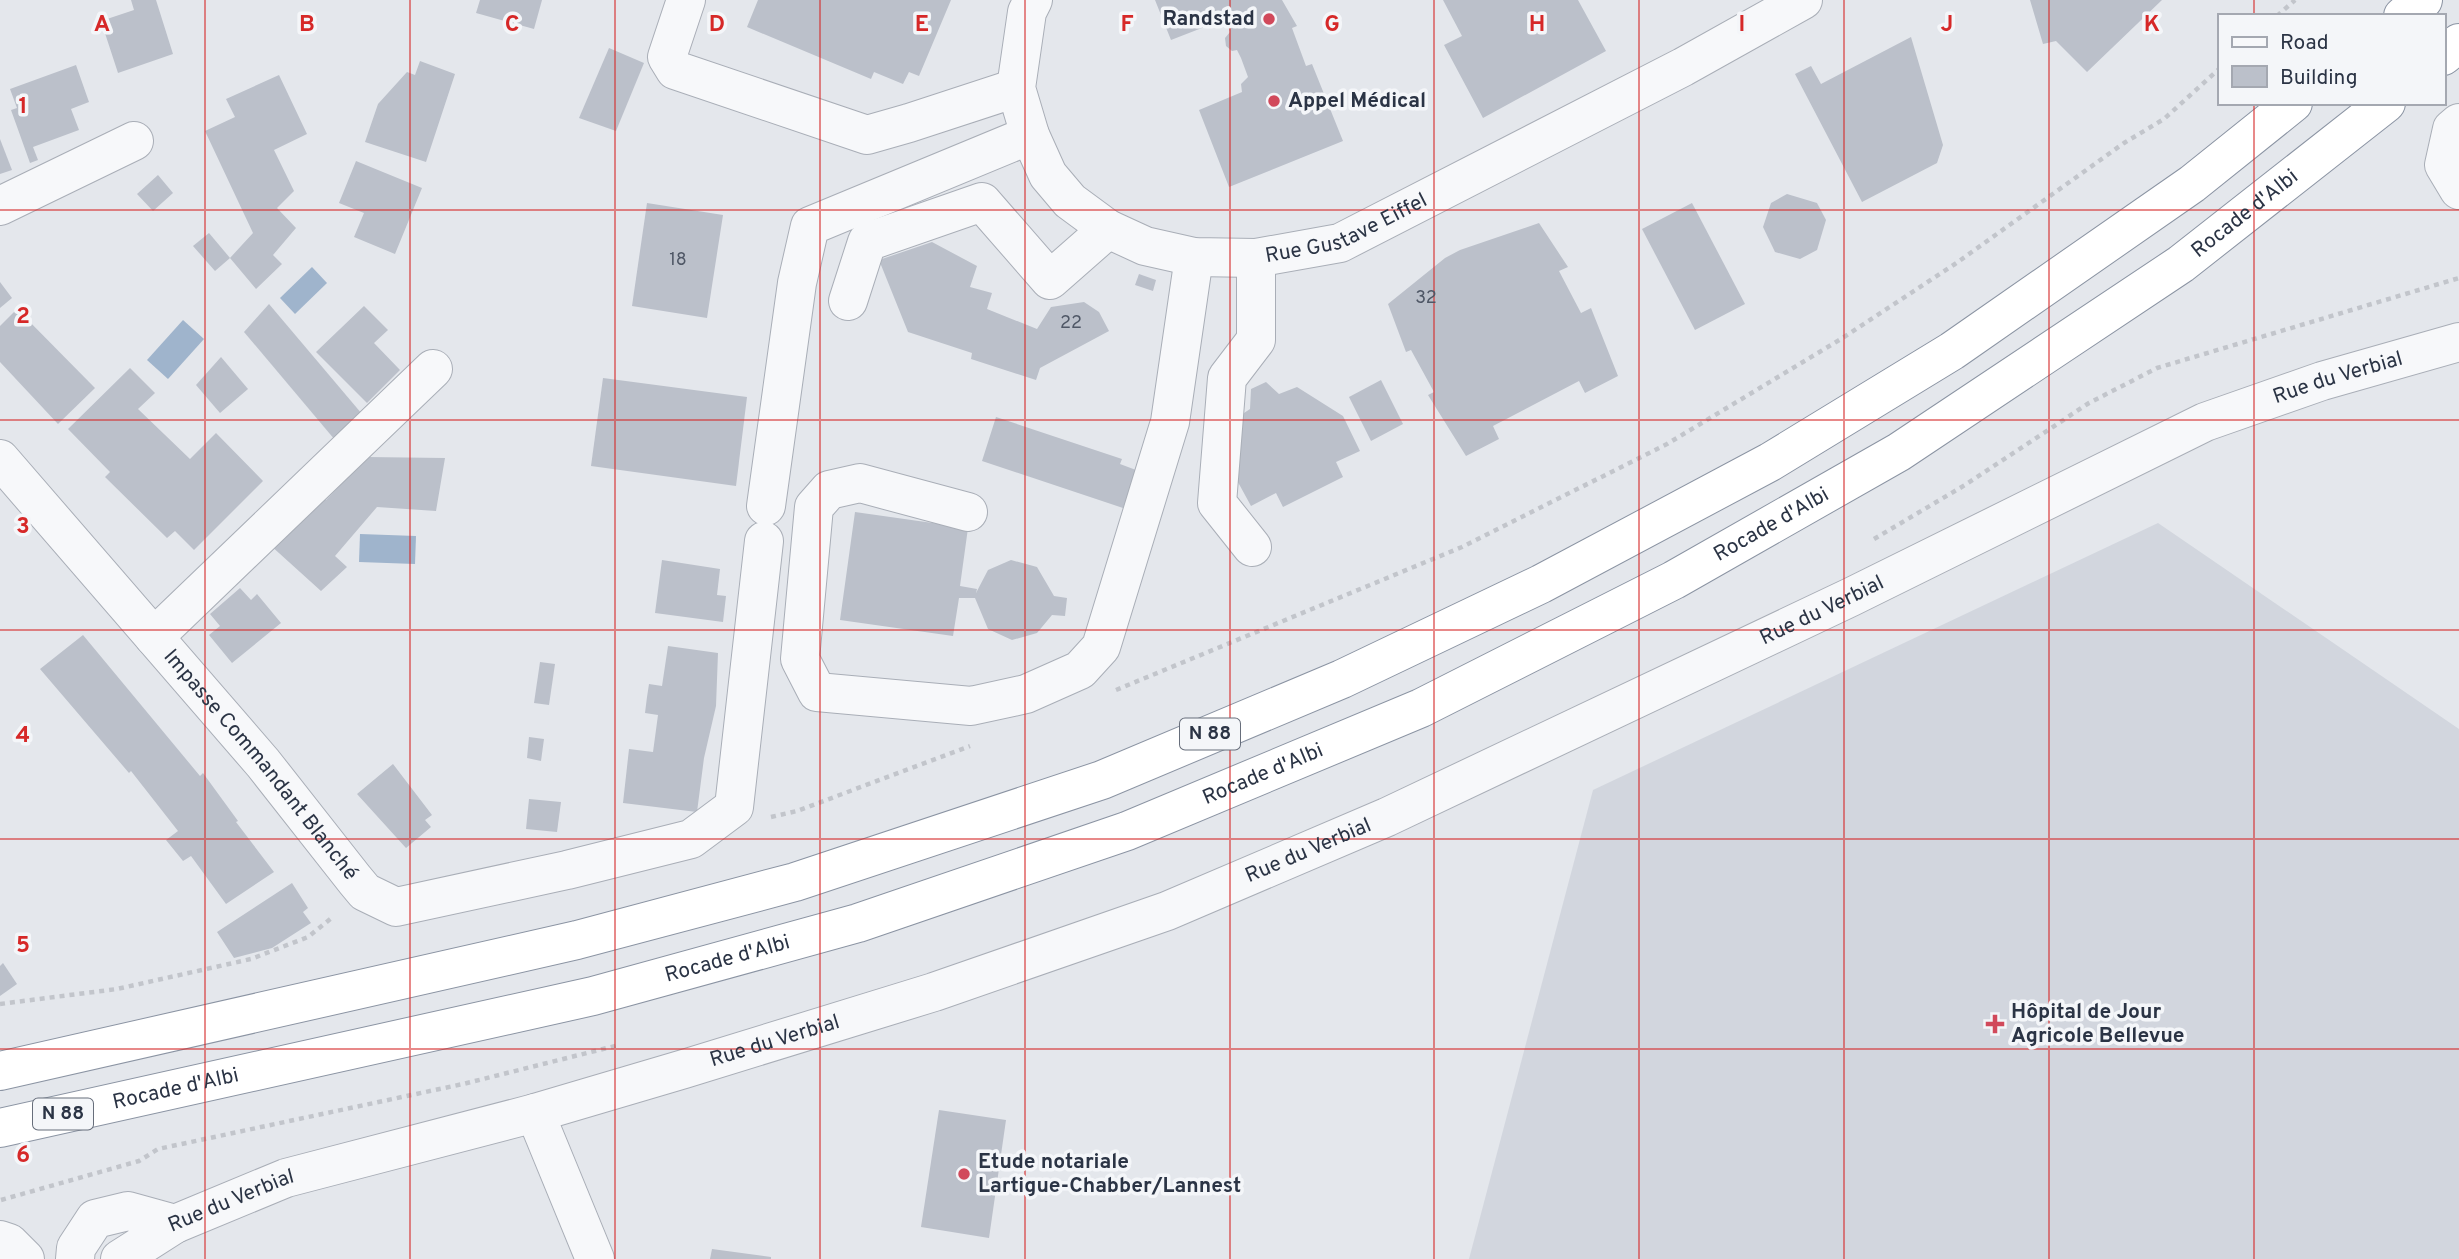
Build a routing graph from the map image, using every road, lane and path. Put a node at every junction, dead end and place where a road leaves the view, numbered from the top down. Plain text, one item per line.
1 (686, 0) edge
2 (1033, 0) edge
3 (1803, 0) edge
4 (2295, 0) edge
5 (2423, 0) edge
6 (2279, 14) edge
7 (2406, 14) edge
8 (2459, 43) edge
9 (2445, 54) edge
10 (2218, 70) edge
11 (1016, 88) junction
12 (2291, 105) edge
13 (2383, 105) edge
14 (2459, 123) edge
15 (1030, 135) junction
16 (134, 141) dead end
17 (2459, 190) edge
18 (0, 206) edge
19 (1108, 229) junction
20 (1194, 257) junction
21 (1256, 258) junction
22 (848, 301) dead end
23 (2459, 341) edge
24 (433, 369) dead end
25 (0, 459) edge
26 (968, 512) dead end
27 (1252, 547) dead end
28 (187, 571) dead end
29 (147, 630) junction
30 (1104, 695) dead end
31 (979, 743) dead end
32 (764, 819) dead end
33 (365, 892) junction
34 (0, 1004) edge
35 (0, 1071) edge
36 (535, 1113) junction
37 (0, 1128) edge
38 (176, 1224) junction
39 (0, 1240) edge
40 (25, 1259) edge
41 (75, 1259) edge
42 (120, 1259) edge
43 (594, 1259) edge

1 - 11 street
2 - 11 street, Rue Gustave Eiffel
3 - 21 street, Rue Gustave Eiffel
4 - 6 path
5 - 7 highway
8 - 9 highway
10 - 30 path
11 - 15 street, Rue Gustave Eiffel
12 - 35 highway, N 88
13 - 37 highway, Rocade d'Albi / N 88
14 - 17 street
15 - 19 street, Rue Gustave Eiffel
15 - 33 street, Impasse Commandant Blanché
16 - 18 street
19 - 20 street, Rue Gustave Eiffel
19 - 22 street
20 - 21 street, Rue Gustave Eiffel
20 - 26 street
21 - 27 street
23 - 36 street, Rue du Verbial
24 - 29 street
25 - 29 street, Impasse Commandant Blanché
28 - 29 street
29 - 33 street, Impasse Commandant Blanché
31 - 32 path
33 - 34 path
36 - 38 street, Rue du Verbial
36 - 43 street
38 - 41 street
38 - 42 street, Rue du Verbial
39 - 40 street

